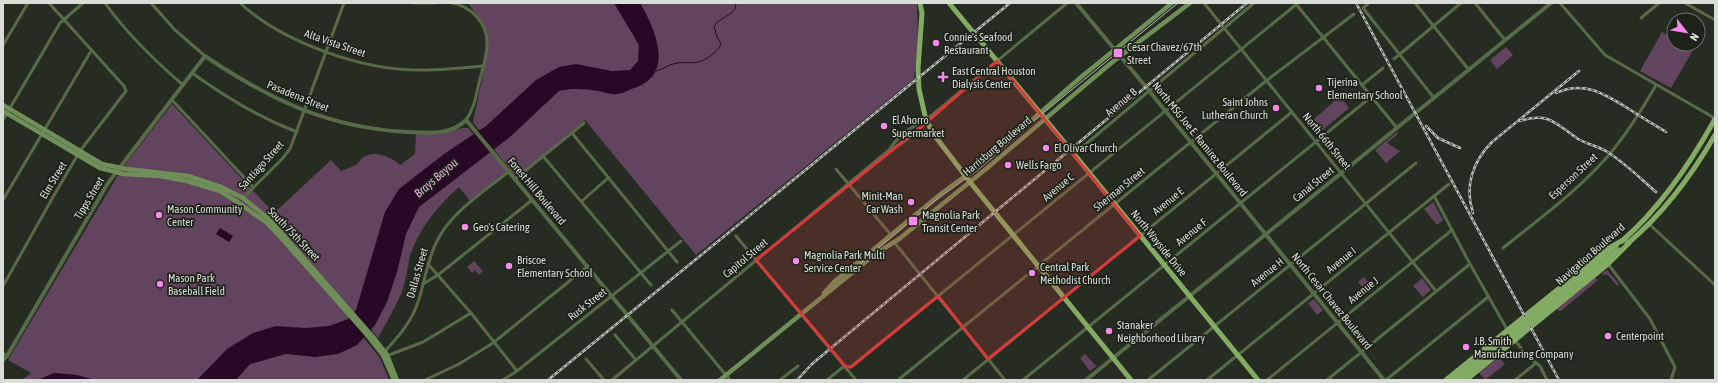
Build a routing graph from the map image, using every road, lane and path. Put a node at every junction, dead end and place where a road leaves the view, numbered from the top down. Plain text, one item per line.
1 (28, 3) edge
2 (49, 3) edge
3 (83, 3) edge
4 (105, 3) edge
5 (151, 3) edge
6 (240, 3) edge
7 (344, 3) edge
8 (414, 3) edge
9 (435, 3) edge
10 (452, 3) edge
11 (920, 3) edge
12 (949, 3) edge
13 (1067, 3) edge
14 (1076, 3) edge
15 (1172, 3) edge
16 (1190, 3) edge
17 (1204, 3) edge
18 (1254, 3) edge
19 (1369, 3) edge
20 (1415, 3) edge
21 (1461, 3) edge
22 (1474, 3) edge
23 (1551, 3) edge
24 (1560, 3) edge
25 (1659, 3) edge
26 (1685, 3) edge
27 (464, 4) edge
28 (1296, 4) edge
29 (1354, 14) dead end
30 (1641, 18) dead end
31 (63, 20) junction
32 (1715, 20) edge
33 (1434, 26) junction
34 (1224, 29) junction
35 (1322, 37) junction
36 (1505, 40) junction
37 (3, 45) edge
38 (1115, 50) junction
39 (1241, 50) junction
40 (91, 51) junction
41 (327, 52) junction
42 (1398, 55) junction
43 (206, 56) junction
44 (1121, 56) junction
45 (1394, 59) dead end
46 (997, 61) junction
47 (483, 66) junction
48 (1383, 68) dead end
49 (1469, 70) junction
50 (192, 74) junction
51 (1266, 81) junction
52 (1362, 85) junction
53 (1656, 85) junction
54 (183, 86) junction
55 (1149, 90) junction
56 (1371, 97) junction
57 (1434, 98) junction
58 (172, 100) junction
59 (3, 105) edge
60 (305, 110) junction
61 (6, 111) edge
62 (1166, 111) junction
63 (1292, 112) junction
64 (1041, 113) junction
65 (1045, 118) junction
66 (1715, 119) edge
67 (3, 120) edge
68 (466, 120) junction
69 (926, 120) junction
70 (584, 123) dead end
71 (1397, 128) junction
72 (44, 131) junction
73 (297, 132) junction
74 (572, 134) junction
75 (1715, 135) edge
76 (1191, 142) junction
77 (1315, 142) junction
78 (1702, 142) junction
79 (1709, 146) junction
80 (79, 153) junction
81 (1074, 154) junction
82 (543, 156) junction
83 (1416, 163) dead end
84 (120, 168) junction
85 (836, 169) dead end
86 (509, 171) junction
87 (1089, 172) junction
88 (116, 173) junction
89 (1341, 173) junction
90 (1217, 174) junction
91 (966, 176) junction
92 (188, 178) junction
93 (608, 178) junction
94 (516, 179) junction
95 (970, 182) junction
96 (848, 184) junction
97 (1449, 184) dead end
98 (253, 187) junction
99 (1434, 196) junction
100 (3, 200) edge
101 (241, 200) junction
102 (532, 200) junction
103 (582, 201) junction
104 (1115, 204) junction
105 (1240, 204) junction
106 (1365, 204) junction
107 (1642, 220) junction
108 (1648, 223) junction
109 (1452, 230) junction
110 (1389, 233) junction
111 (1266, 234) junction
112 (891, 235) junction
113 (736, 236) dead end
114 (1013, 236) junction
115 (1140, 236) junction
116 (680, 241) dead end
117 (1627, 241) junction
118 (894, 242) junction
119 (1503, 248) dead end
120 (668, 251) junction
121 (756, 260) junction
122 (1413, 261) junction
123 (677, 262) dead end
124 (428, 264) junction
125 (1290, 264) junction
126 (1470, 264) junction
127 (1608, 264) junction
128 (1165, 265) junction
129 (588, 266) junction
130 (1038, 267) junction
131 (642, 273) junction
132 (438, 275) junction
133 (423, 284) junction
134 (651, 284) dead end
135 (1715, 285) edge
136 (3, 286) edge
137 (1436, 291) junction
138 (1314, 294) junction
139 (612, 295) junction
140 (938, 296) junction
141 (1190, 296) junction
142 (1488, 297) junction
143 (1064, 298) junction
144 (816, 301) junction
145 (672, 310) dead end
146 (471, 313) junction
147 (801, 313) junction
148 (682, 322) junction
149 (1337, 323) junction
150 (1214, 326) junction
151 (963, 328) junction
152 (1088, 328) junction
153 (1507, 330) junction
154 (615, 335) dead end
155 (373, 339) junction
156 (1515, 340) junction
157 (493, 343) junction
158 (652, 345) junction
159 (1362, 352) junction
160 (5, 355) edge
161 (387, 355) junction
162 (1238, 356) junction
163 (1113, 358) junction
164 (586, 359) dead end
165 (988, 359) junction
166 (636, 360) junction
167 (1481, 360) junction
168 (3, 361) edge
169 (1536, 363) junction
170 (798, 366) dead end
171 (846, 367) junction
172 (517, 371) junction
173 (726, 375) junction
174 (394, 380) edge
175 (397, 380) edge
176 (425, 380) edge
177 (503, 380) edge
178 (604, 380) edge
179 (612, 380) edge
180 (681, 380) edge
181 (720, 380) edge
182 (730, 380) edge
183 (780, 380) edge
184 (827, 380) edge
185 (856, 380) edge
186 (898, 380) edge
187 (963, 380) edge
188 (1005, 380) edge
189 (1023, 380) edge
190 (1086, 380) edge
191 (1131, 380) edge
192 (1148, 380) edge
193 (1208, 380) edge
194 (1258, 380) edge
195 (1267, 380) edge
196 (1327, 380) edge
197 (1385, 380) edge
198 (1446, 380) edge
199 (1452, 380) edge
200 (1460, 380) edge
201 (1466, 380) edge
202 (1515, 380) edge
203 (1548, 380) edge
204 (1671, 380) edge

1 - 37 street
2 - 31 street
3 - 31 street
4 - 54 street
5 - 43 street, Pasadena Street
6 - 41 street, Alta Vista Street
7 - 41 street, Santiago Street
8 - 9 street
10 - 27 street
11 - 69 main road
12 - 46 main road, North Wayside Drive
13 - 46 street, Capitol Street
14 - 38 street, North MSG Joe E. Ramirez Boulevard
15 - 38 main road, Harrisburg Boulevard
16 - 44 main road, Harrisburg Boulevard
17 - 34 street, North 66th Street
18 - 34 street, Avenue B
19 - 42 street
20 - 33 street
21 - 33 street
22 - 36 street
23 - 36 street, Canal Street
24 - 53 street
25 - 30 street
26 - 32 street
27 - 47 street
28 - 35 street
28 - 39 street, Avenue C
29 - 35 street, Sherman Street
31 - 40 street
31 - 61 street
33 - 42 street
33 - 49 street
34 - 39 street, North 66th Street
34 - 55 street, Avenue B
35 - 51 street, Sherman Street
35 - 52 street
36 - 49 street, Canal Street
38 - 44 street, North MSG Joe E. Ramirez Boulevard
38 - 64 main road, Harrisburg Boulevard
39 - 51 street, North 66th Street
39 - 62 street, Avenue C
40 - 72 street
40 - 80 street, Elm Street
41 - 47 street, Alta Vista Street
41 - 60 street, Santiago Street
42 - 45 street
42 - 57 street
43 - 50 street, Tipps Street
43 - 60 street, Pasadena Street
44 - 55 street, North MSG Joe E. Ramirez Boulevard
44 - 65 main road, Harrisburg Boulevard
46 - 64 main road, North Wayside Drive
46 - 69 street, Capitol Street
47 - 68 street
48 - 52 street
49 - 57 street, Canal Street
50 - 54 street, Tipps Street
50 - 73 street
51 - 63 street, North 66th Street
51 - 76 street, Sherman Street
52 - 56 street
53 - 66 street
53 - 119 street, Esperson Street
54 - 58 street, Tipps Street
55 - 62 street, North MSG Joe E. Ramirez Boulevard
55 - 81 street, Avenue B
56 - 71 street
56 - 77 street, Avenue F
57 - 71 street, Canal Street
58 - 84 street, Tipps Street
58 - 98 street
59 - 61 main road, South 75th Street
60 - 68 street, Pasadena Street
60 - 73 street, Santiago Street
61 - 67 street
61 - 72 main road, South 75th Street
62 - 76 street, North MSG Joe E. Ramirez Boulevard
62 - 87 street, Avenue C
63 - 77 street, North 66th Street
63 - 90 street, Avenue E
64 - 65 main road, North Wayside Drive
64 - 91 main road, Harrisburg Boulevard
65 - 81 main road, North Wayside Drive
65 - 95 main road, Harrisburg Boulevard
66 - 78 main road, Navigation Boulevard
68 - 86 street, Forest Hill Boulevard
69 - 91 main road
69 - 96 street, Capitol Street
70 - 74 street
71 - 89 street, Canal Street
72 - 80 main road, South 75th Street
72 - 100 street
73 - 98 street, Santiago Street
74 - 82 street
74 - 93 street
75 - 79 main road, Navigation Boulevard
76 - 90 street, North MSG Joe E. Ramirez Boulevard
76 - 104 street, Sherman Street
77 - 89 street, North 66th Street
77 - 105 street, Avenue F
78 - 79 main road
78 - 107 main road, Navigation Boulevard
79 - 108 main road, Navigation Boulevard
80 - 84 main road, South 75th Street
80 - 88 main road, South 75th Street
80 - 136 street, Elm Street
81 - 87 main road, North Wayside Drive
82 - 94 street
82 - 103 street
83 - 106 street, Avenue H
84 - 88 street, Tipps Street
84 - 92 main road, South 75th Street
85 - 96 street
86 - 94 street, Forest Hill Boulevard
86 - 124 street, Dallas Street
87 - 104 main road, North Wayside Drive
87 - 114 street, Avenue C
88 - 92 main road, South 75th Street
88 - 160 street, Tipps Street
89 - 106 street, North 66th Street
89 - 111 street, Canal Street
90 - 105 street, North MSG Joe E. Ramirez Boulevard
90 - 115 street, Avenue E
91 - 95 main road
91 - 112 main road, Harrisburg Boulevard
92 - 101 main road, South 75th Street
93 - 103 street
93 - 120 street
94 - 102 street, Forest Hill Boulevard
95 - 114 main road
95 - 118 main road, Harrisburg Boulevard
96 - 112 street
96 - 121 street, Capitol Street
97 - 99 street, Avenue I
98 - 101 street, Santiago Street
99 - 109 street
99 - 110 street, Avenue I
101 - 155 main road, South 75th Street
102 - 129 street, Forest Hill Boulevard
102 - 132 street
103 - 131 street
104 - 115 main road, North Wayside Drive
104 - 130 street, Sherman Street
105 - 111 street, North MSG Joe E. Ramirez Boulevard
105 - 128 street, Avenue F
106 - 110 street, North 66th Street
106 - 125 street, Avenue H
107 - 108 main road
107 - 117 main road, Navigation Boulevard
108 - 117 main road, Navigation Boulevard
108 - 135 street
109 - 122 street, Avenue J
109 - 126 street
110 - 122 street, North 66th Street
110 - 138 street, Avenue I
111 - 125 street, North Cesar Chavez Boulevard
111 - 141 street, Canal Street
112 - 144 main road, Harrisburg Boulevard
113 - 121 street
114 - 130 main road
114 - 140 street, Avenue C
115 - 128 main road, North Wayside Drive
115 - 143 street, Avenue E
116 - 120 street, Rusk Street
117 - 127 main road
117 - 153 main road
117 - 167 main road, Navigation Boulevard, bridge
118 - 140 street
118 - 144 main road, Harrisburg Boulevard
120 - 123 street
120 - 131 street, Rusk Street
121 - 147 street
121 - 148 street, Capitol Street
122 - 137 street, North 66th Street
122 - 149 street, Avenue J
124 - 132 street
124 - 133 street, Dallas Street
125 - 138 street, North Cesar Chavez Boulevard
125 - 150 street, Avenue H
126 - 137 street
126 - 142 street
127 - 156 main road
127 - 204 street
128 - 141 main road, North Wayside Drive
128 - 152 street, Avenue F
129 - 139 street, Forest Hill Boulevard
129 - 157 street
130 - 143 main road
130 - 151 street, Sherman Street
131 - 134 street
131 - 139 street, Rusk Street
132 - 133 street
132 - 146 street
133 - 161 street, Dallas Street
137 - 159 street
138 - 149 street, North Cesar Chavez Boulevard
138 - 162 street, Avenue I
139 - 158 street, Forest Hill Boulevard
139 - 172 street, Rusk Street
140 - 151 street
140 - 171 street, Avenue C
141 - 150 main road, North Wayside Drive
141 - 163 street, Canal Street
142 - 153 street
142 - 197 street
143 - 152 main road
143 - 165 street, Avenue E
144 - 147 main road, Harrisburg Boulevard
145 - 148 street
146 - 157 street
146 - 161 street
147 - 171 street
147 - 173 main road, Harrisburg Boulevard
148 - 158 street, Capitol Street
148 - 173 street
149 - 159 street, North Cesar Chavez Boulevard
149 - 195 street, Avenue J
150 - 162 main road, North Wayside Drive
150 - 192 street, Avenue H
151 - 165 street
151 - 186 street, Sherman Street
152 - 163 main road
152 - 189 street, Avenue F
153 - 156 street
153 - 198 main road
154 - 166 street
155 - 161 main road, South 75th Street
155 - 174 main road, South 75th Street
156 - 169 street
156 - 201 main road
157 - 172 street
157 - 176 street
158 - 166 street, Capitol Street
158 - 180 street, Forest Hill Boulevard
159 - 196 street
159 - 197 street, North Cesar Chavez Boulevard
160 - 168 street, Tipps Street
161 - 175 main road, South 75th Street
162 - 193 street, Avenue I
162 - 194 main road, North Wayside Drive
163 - 190 street, Canal Street
163 - 191 main road
164 - 178 street
165 - 187 street, Avenue E
165 - 188 street
166 - 179 street, Capitol Street
167 - 199 main road, Navigation Boulevard
167 - 200 main road, Navigation Boulevard
169 - 202 street
169 - 203 street
170 - 183 street
171 - 184 street, Avenue C
171 - 185 street
172 - 177 street, Rusk Street
173 - 181 main road, Harrisburg Boulevard
173 - 182 street

